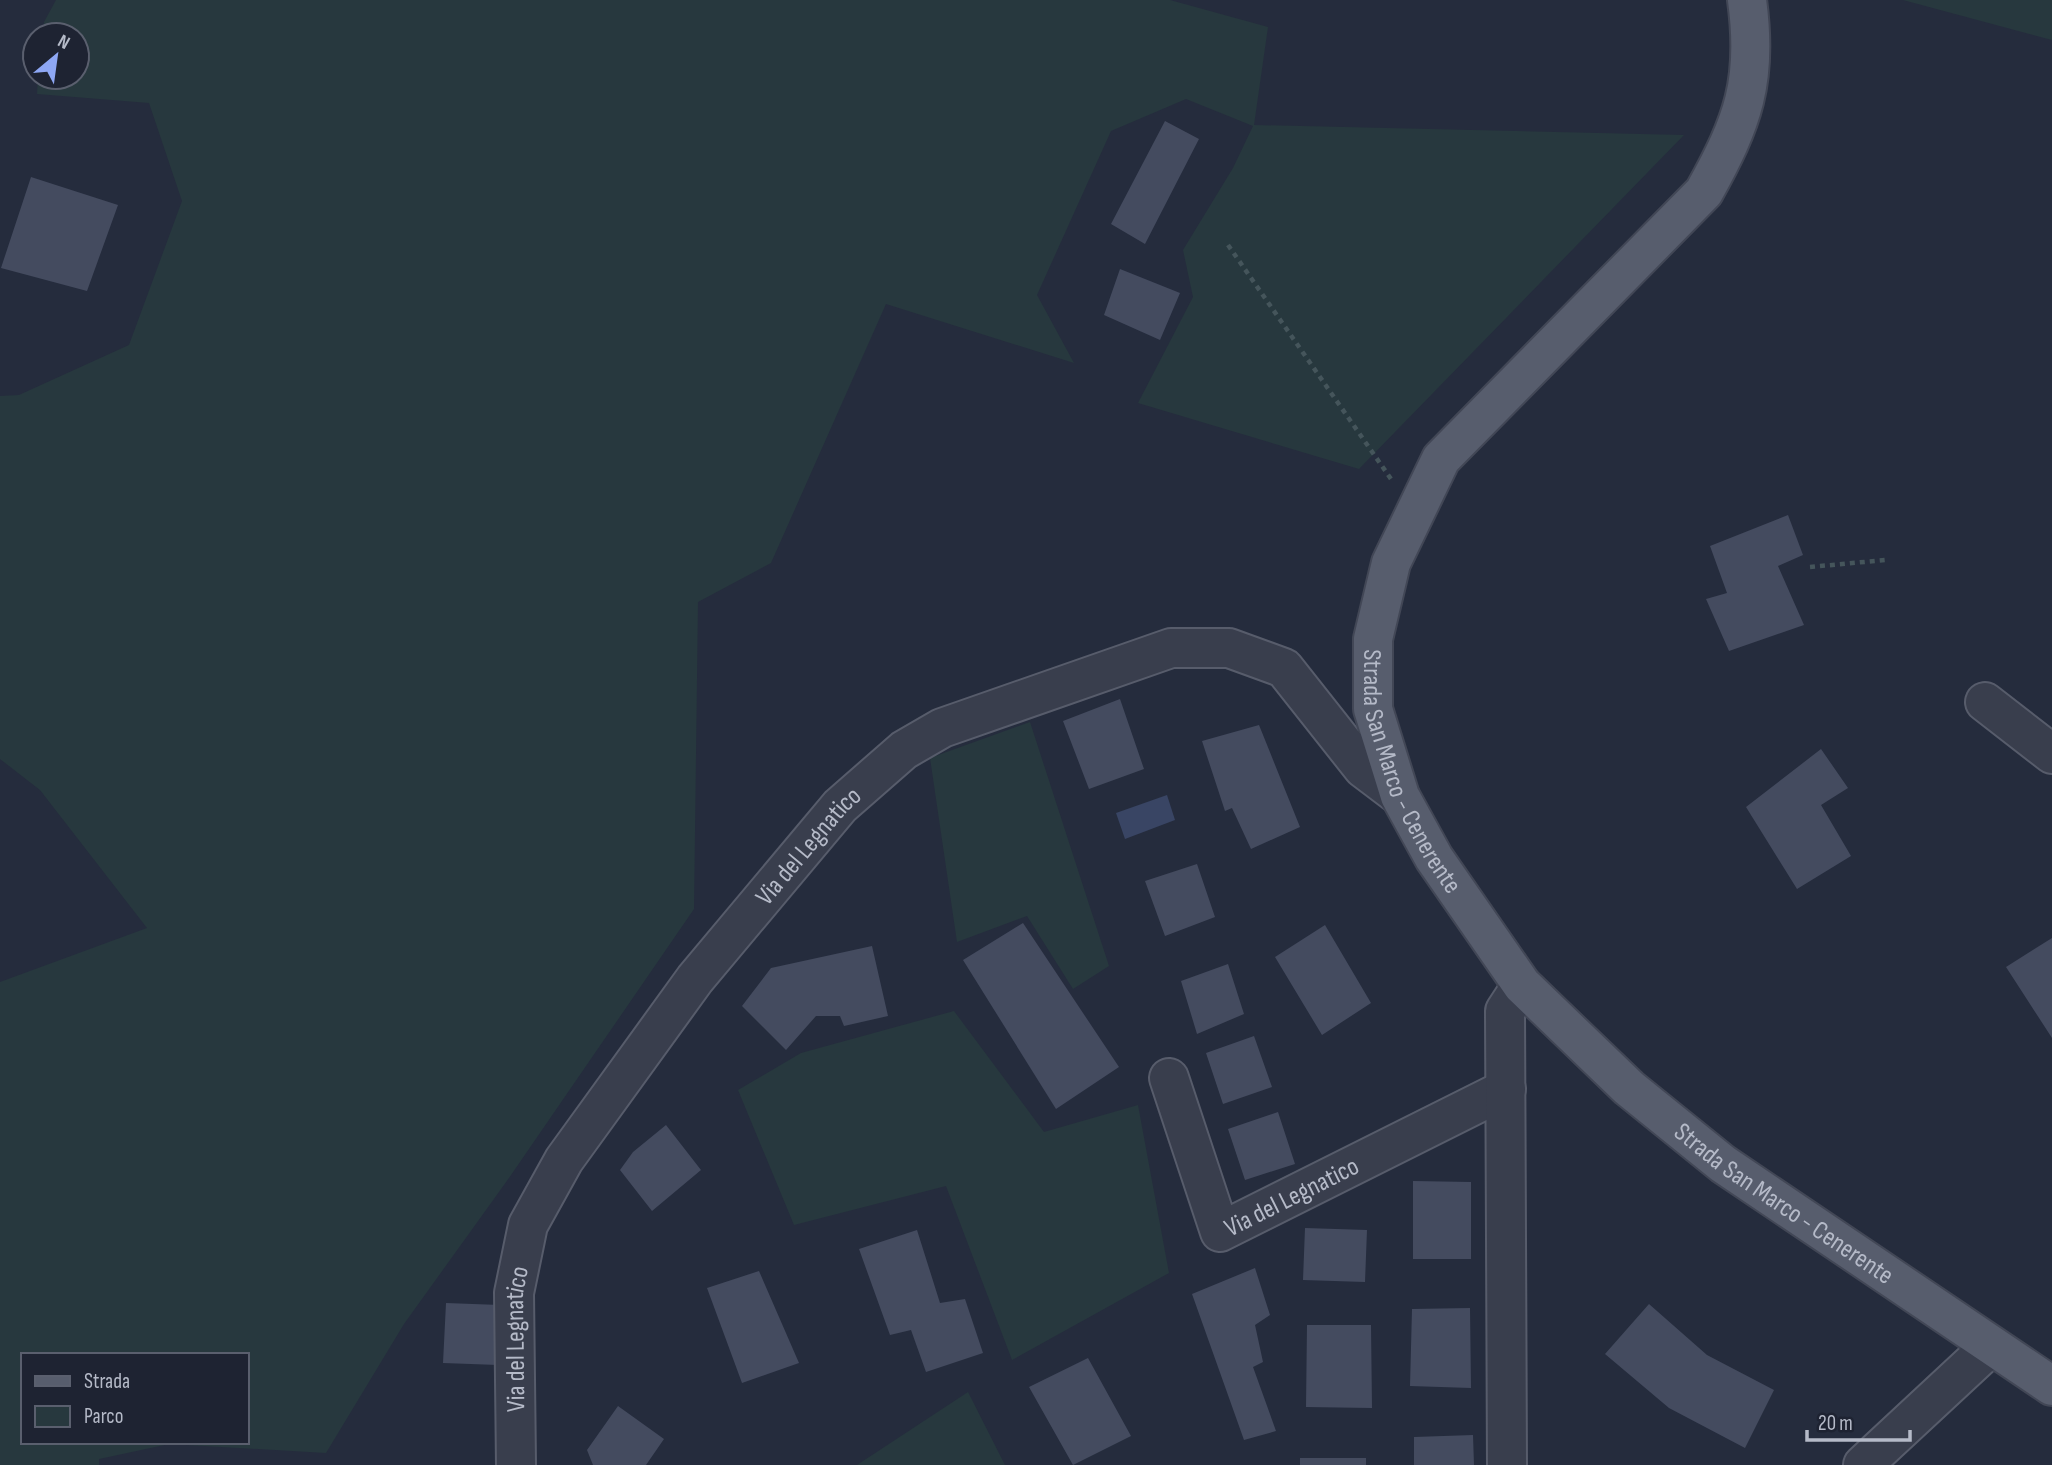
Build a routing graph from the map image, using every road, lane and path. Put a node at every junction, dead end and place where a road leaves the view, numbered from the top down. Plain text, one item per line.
1 (1747, 0) edge
2 (1228, 244) dead end
3 (1415, 514) junction
4 (1885, 560) dead end
5 (1810, 566) dead end
6 (1985, 702) dead end
7 (2052, 754) edge
8 (1400, 796) junction
9 (1522, 985) junction
10 (1169, 1078) dead end
11 (1506, 1089) junction
12 (1991, 1346) junction
13 (2052, 1386) edge
14 (516, 1465) edge
15 (1507, 1465) edge
16 (1863, 1465) edge

1 - 3 main road, Strada San Marco - Cenerente
2 - 3 path
3 - 8 main road, Strada San Marco - Cenerente
4 - 5 path
6 - 7 street
8 - 9 main road, Strada San Marco - Cenerente
8 - 14 street, Via del Legnatico
9 - 11 street
9 - 12 main road, Strada San Marco - Cenerente
10 - 11 street, Via del Legnatico
11 - 15 street
12 - 13 main road, Strada San Marco - Cenerente
12 - 16 street

